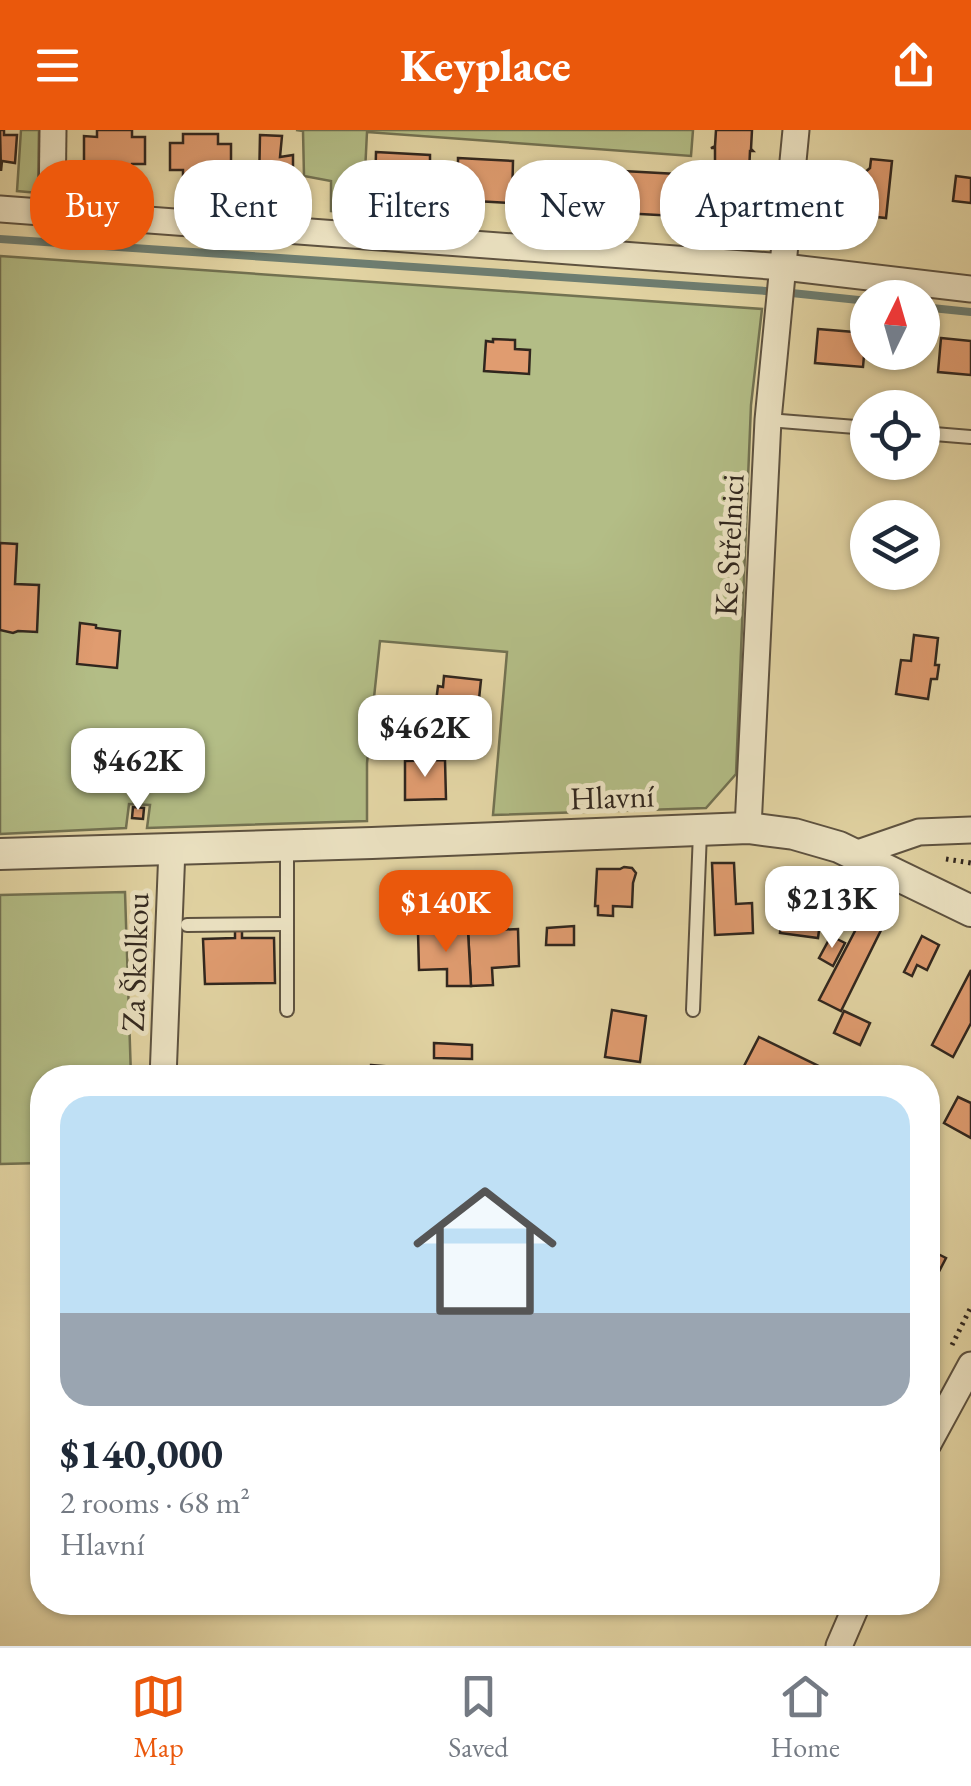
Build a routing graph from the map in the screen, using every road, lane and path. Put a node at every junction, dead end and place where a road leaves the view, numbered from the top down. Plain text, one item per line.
1 (53, 130) edge
2 (796, 130) edge
3 (53, 160) edge
4 (0, 209) edge
5 (30, 211) edge
6 (154, 222) edge
7 (783, 281) junction
8 (971, 289) edge
9 (768, 420) junction
10 (850, 427) edge
11 (940, 434) edge
12 (971, 437) edge
13 (748, 828) junction
14 (700, 829) junction
15 (971, 830) edge
16 (287, 845) junction
17 (172, 848) junction
18 (0, 854) edge
19 (855, 854) junction
20 (971, 911) edge
21 (287, 924) junction
22 (187, 925) dead end
23 (287, 1010) dead end
24 (693, 1010) dead end
25 (164, 1065) edge
26 (968, 1377) edge
27 (940, 1418) edge
28 (853, 1615) edge
29 (840, 1646) edge

1 - 3 street
2 - 7 street, Ke Střelnici
4 - 5 street
6 - 7 street
7 - 8 street
7 - 9 street, Ke Střelnici
9 - 10 lane
9 - 13 street, Ke Střelnici
11 - 12 lane
13 - 14 street, Hlavní
13 - 19 street, Hlavní
14 - 16 street, Hlavní
14 - 24 lane
15 - 19 street
16 - 17 street, Hlavní
16 - 21 lane
17 - 18 street, Hlavní
17 - 25 street, Za Školkou
19 - 20 street, Hlavní
21 - 22 lane
21 - 23 lane
26 - 27 street
28 - 29 street

